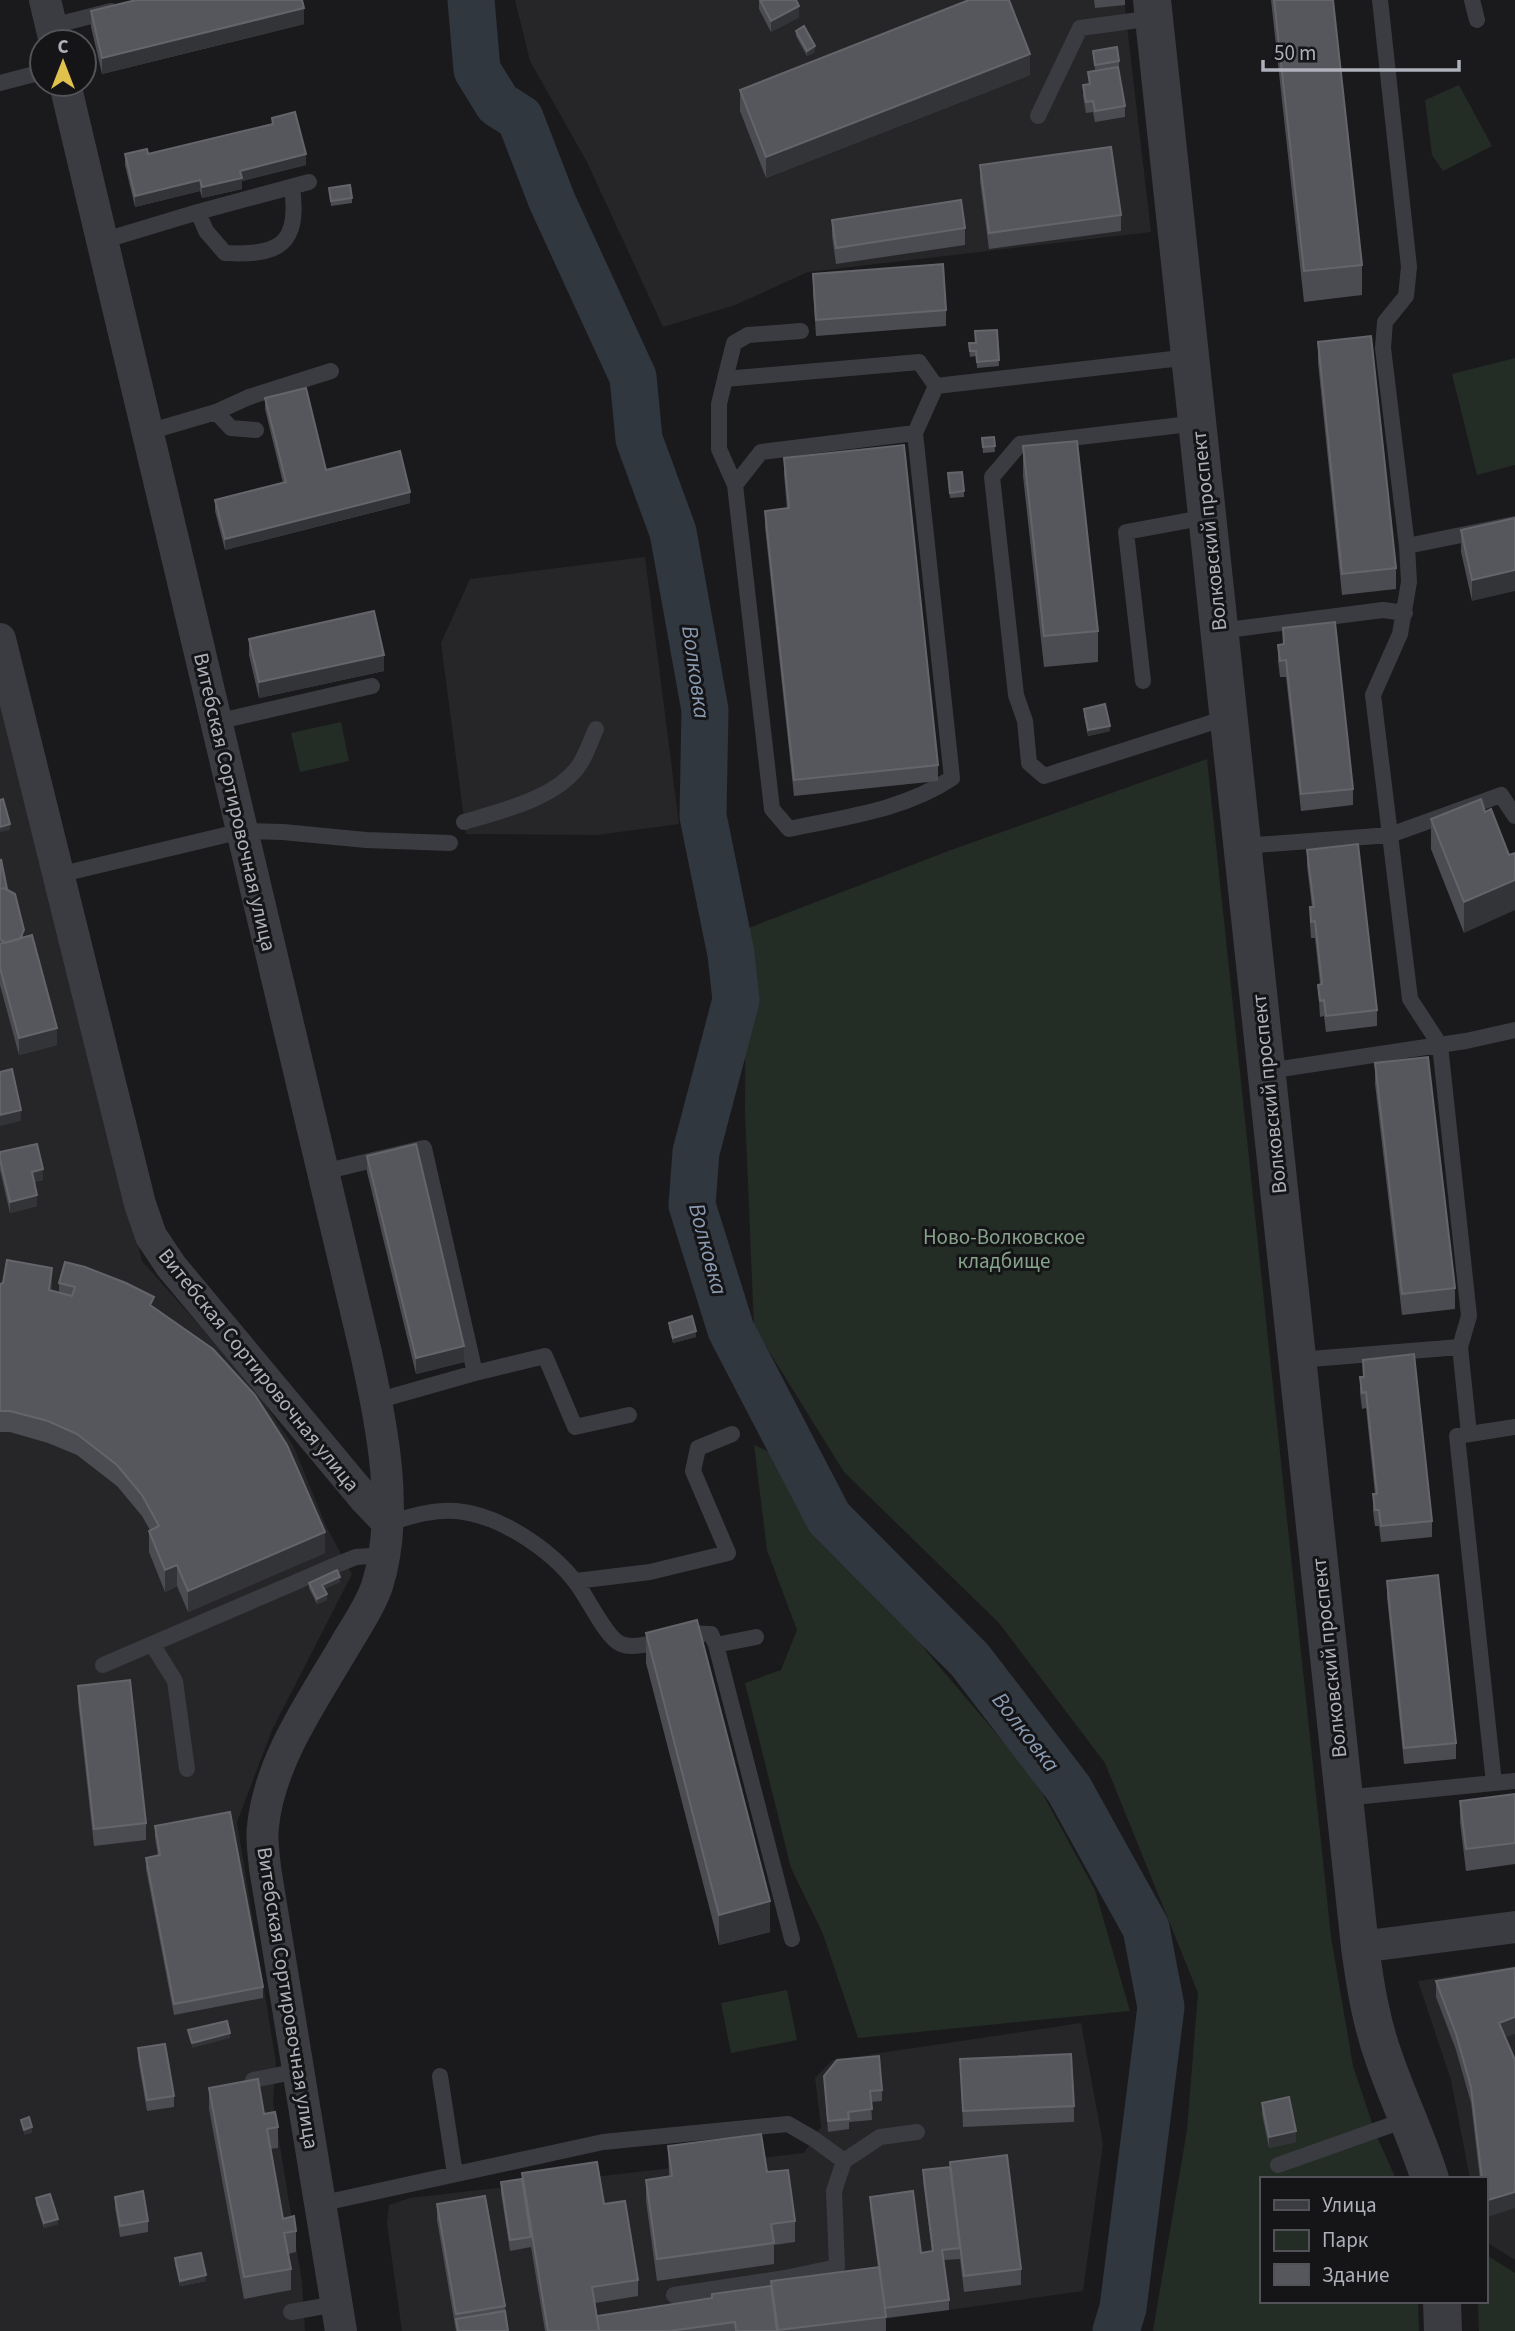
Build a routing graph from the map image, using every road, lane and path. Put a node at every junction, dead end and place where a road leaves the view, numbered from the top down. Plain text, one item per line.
1 (1380, 0) edge
2 (1472, 0) edge
3 (128, 7) edge
4 (1153, 9) edge
5 (1477, 20) dead end
6 (51, 23) edge
7 (28, 76) edge
8 (0, 83) edge
9 (68, 98) edge
10 (1038, 116) dead end
11 (309, 183) dead end
12 (292, 187) junction
13 (198, 212) junction
14 (102, 241) junction
15 (801, 331) dead end
16 (1190, 357) junction
17 (331, 371) dead end
18 (725, 379) junction
19 (936, 386) junction
20 (216, 412) junction
21 (1198, 423) junction
22 (256, 430) dead end
23 (148, 432) junction
24 (915, 433) junction
25 (735, 485) junction
26 (1208, 517) junction
27 (1515, 524) edge
28 (1407, 547) junction
29 (1405, 613) junction
30 (1220, 631) junction
31 (0, 639) edge
32 (1143, 681) dead end
33 (372, 686) dead end
34 (1229, 717) junction
35 (216, 722) junction
36 (596, 729) dead end
37 (1515, 816) edge
38 (464, 822) dead end
39 (242, 831) junction
40 (1391, 835) junction
41 (450, 843) dead end
42 (1242, 846) junction
43 (58, 874) junction
44 (1515, 1030) edge
45 (1440, 1045) junction
46 (1267, 1071) junction
47 (323, 1172) junction
48 (1460, 1347) junction
49 (1298, 1360) junction
50 (475, 1373) junction
51 (376, 1401) junction
52 (629, 1415) dead end
53 (1515, 1427) edge
54 (732, 1434) dead end
55 (1469, 1434) junction
56 (388, 1523) junction
57 (384, 1555) junction
58 (576, 1581) junction
59 (757, 1637) dead end
60 (152, 1644) junction
61 (716, 1645) junction
62 (103, 1665) dead end
63 (187, 1769) dead end
64 (1515, 1781) edge
65 (1494, 1783) junction
66 (1344, 1798) junction
67 (1515, 1927) edge
68 (792, 1938) dead end
69 (1360, 1947) junction
70 (298, 2071) junction
71 (440, 2076) dead end
72 (253, 2080) edge
73 (1408, 2119) junction
74 (917, 2132) dead end
75 (844, 2161) junction
76 (1278, 2165) dead end
77 (455, 2174) junction
78 (1429, 2177) edge
79 (320, 2204) junction
80 (674, 2295) dead end
81 (1442, 2303) edge
82 (291, 2312) dead end
83 (339, 2318) edge
84 (1443, 2331) edge

1 - 28 lane
2 - 5 lane
3 - 6 lane
4 - 10 lane
4 - 16 street, Волковский проспект
7 - 8 lane
9 - 14 street, Витебская Сортировочная улица
11 - 12 lane
12 - 13 lane
12 - 13 lane
13 - 14 lane
14 - 23 street, Витебская Сортировочная улица
15 - 18 lane
16 - 19 lane
16 - 21 street, Волковский проспект
17 - 20 lane
18 - 19 lane
18 - 25 lane
19 - 24 lane
20 - 22 lane
20 - 23 lane
21 - 26 street, Волковский проспект
21 - 34 lane
23 - 35 street, Витебская Сортировочная улица
24 - 25 lane
24 - 25 lane
26 - 30 street, Волковский проспект
26 - 32 lane
27 - 28 lane
28 - 29 lane
29 - 30 lane
29 - 40 lane
30 - 34 street, Волковский проспект
31 - 43 street, Витебская Сортировочная улица
33 - 35 lane
34 - 42 street, Волковский проспект
35 - 39 street, Витебская Сортировочная улица
36 - 38 lane
37 - 40 lane
39 - 41 lane
39 - 43 lane
39 - 47 street, Витебская Сортировочная улица
40 - 42 lane
40 - 45 lane
42 - 46 street, Волковский проспект
43 - 56 street, Витебская Сортировочная улица
44 - 45 lane
45 - 46 lane
45 - 48 lane
46 - 49 street, Волковский проспект
47 - 50 lane
47 - 51 street, Витебская Сортировочная улица
48 - 49 lane
48 - 55 lane
49 - 66 street, Волковский проспект
50 - 51 lane
50 - 52 lane
51 - 56 street, Витебская Сортировочная улица
53 - 55 lane
54 - 58 lane
55 - 65 lane
56 - 57 street, Витебская Сортировочная улица
56 - 58 lane
57 - 60 lane
57 - 70 street, Витебская Сортировочная улица
58 - 61 lane
59 - 61 lane
60 - 62 lane
60 - 63 lane
61 - 68 lane
64 - 65 lane
65 - 66 lane
66 - 69 street, Волковский проспект
67 - 69 street
69 - 73 street, Волковский проспект
70 - 72 lane
70 - 79 street, Витебская Сортировочная улица
71 - 77 lane
73 - 76 lane
73 - 78 street, Волковский проспект
74 - 75 lane
75 - 77 lane
75 - 80 lane
77 - 79 lane
79 - 83 street, Витебская Сортировочная улица
81 - 84 street
82 - 83 lane

